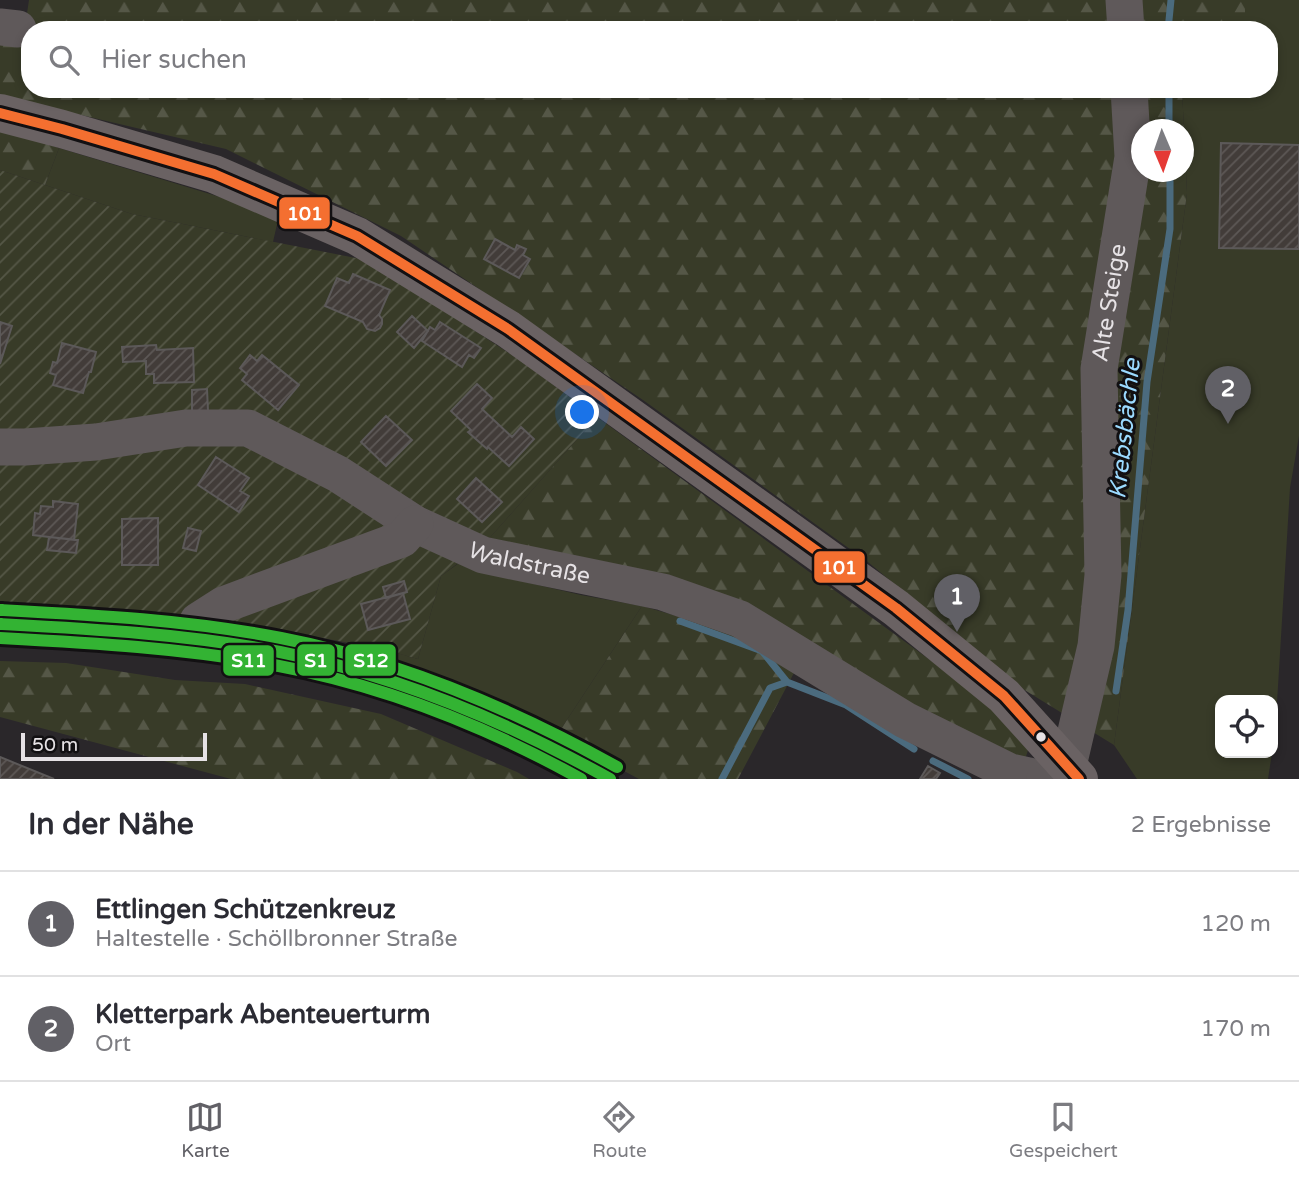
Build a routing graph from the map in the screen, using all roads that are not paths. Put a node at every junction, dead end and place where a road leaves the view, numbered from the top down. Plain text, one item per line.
1 (1124, 0) edge
2 (1125, 21) edge
3 (1130, 98) edge
4 (0, 113) edge
5 (0, 447) edge
6 (415, 524) junction
7 (198, 621) dead end
8 (1059, 776) edge

1 - 2 street
3 - 8 street, Alte Steige
4 - 8 main road
5 - 6 street, Waldstraße
6 - 7 street
6 - 8 street, Waldstraße

